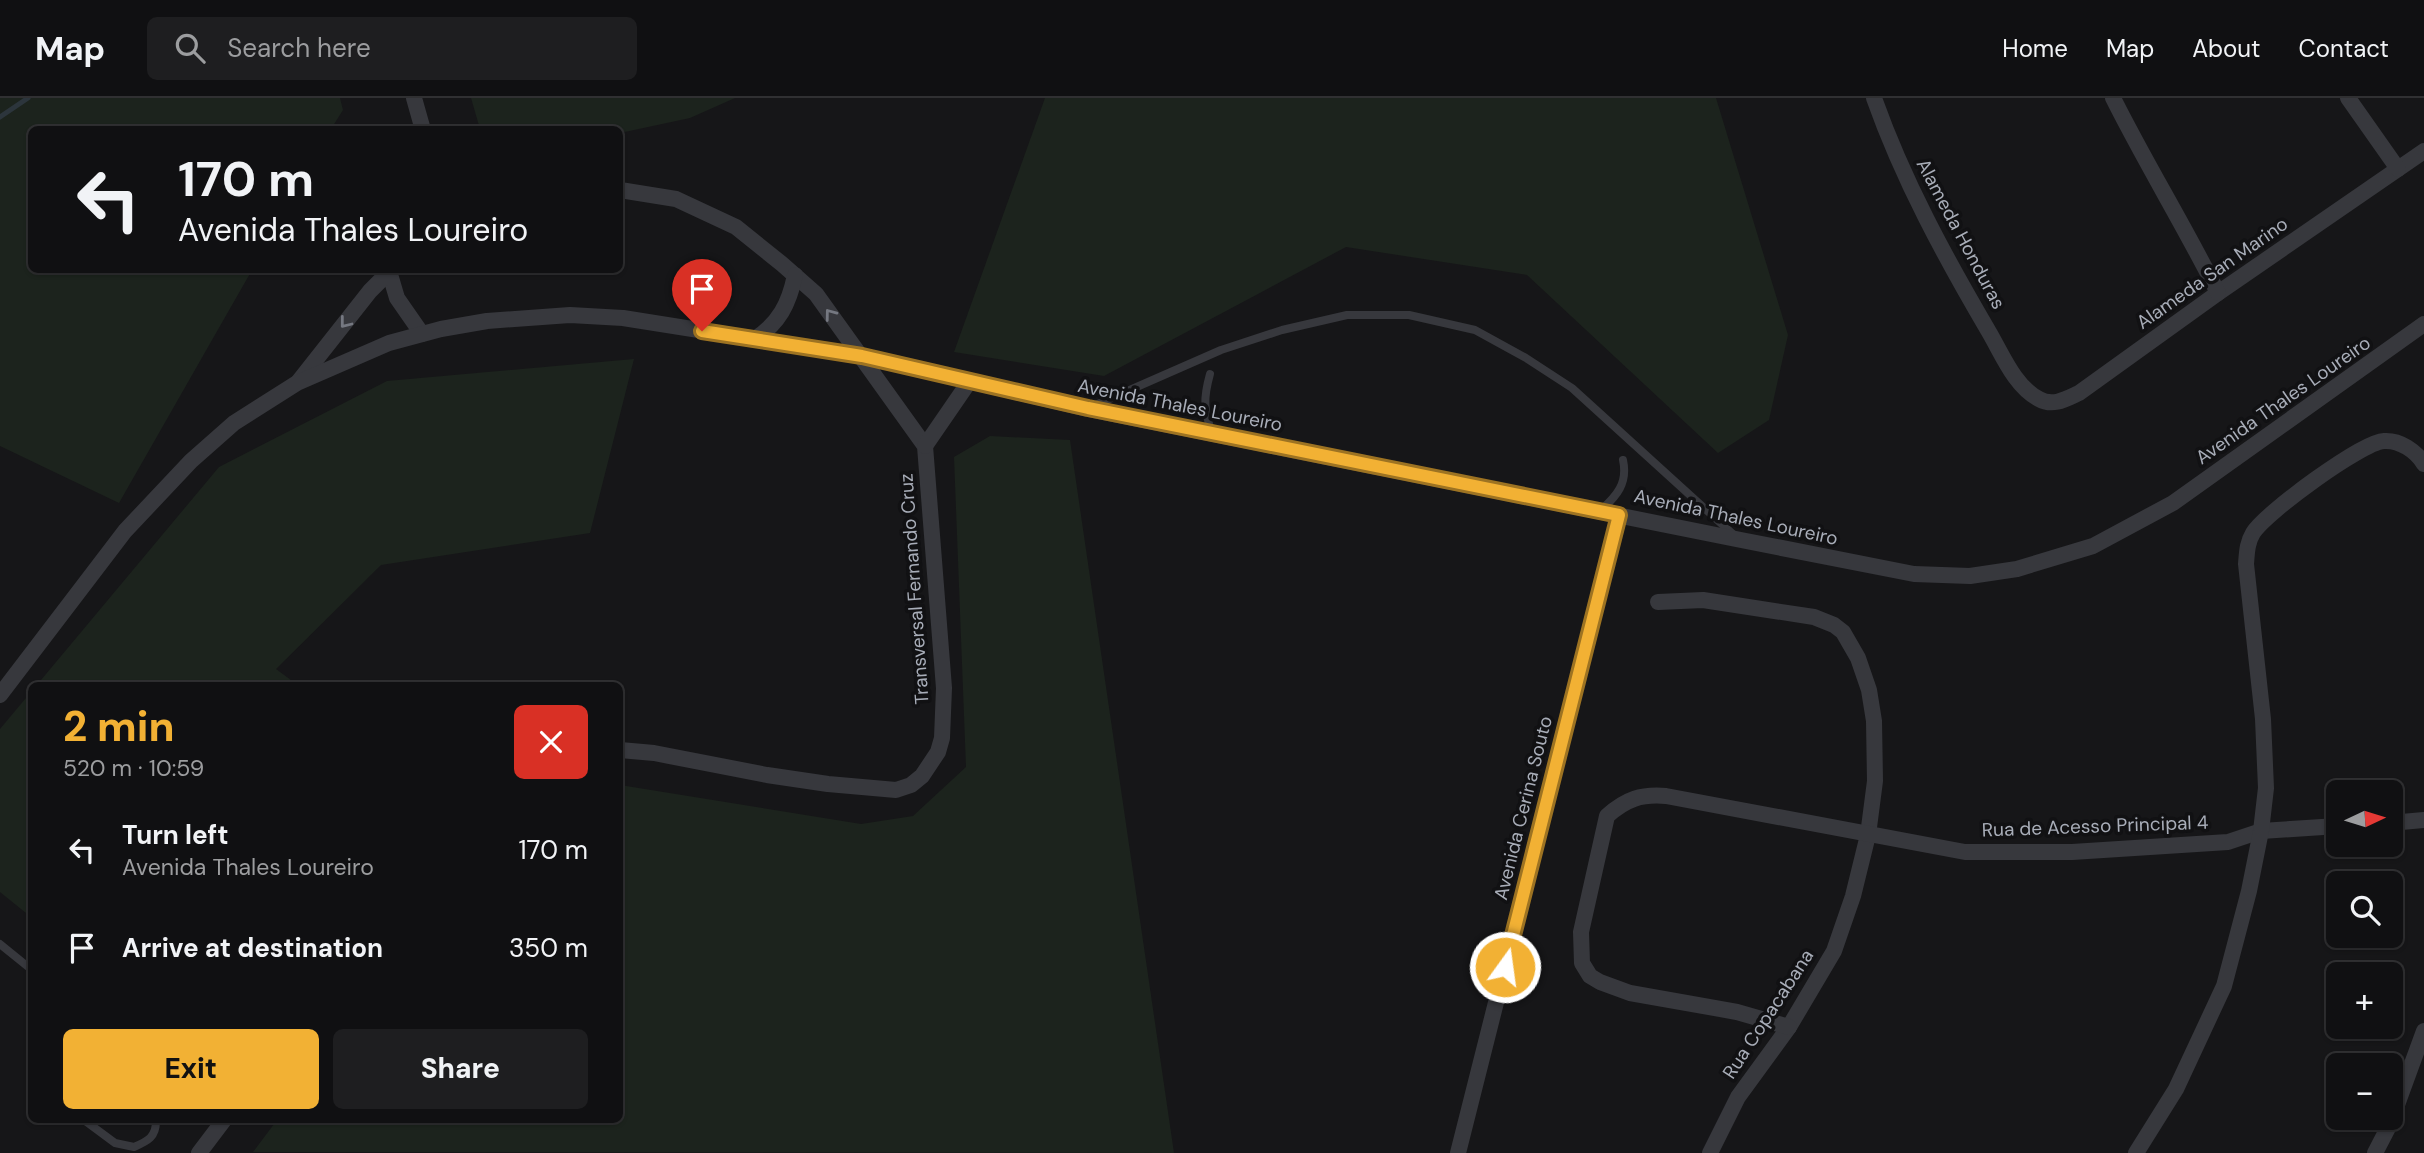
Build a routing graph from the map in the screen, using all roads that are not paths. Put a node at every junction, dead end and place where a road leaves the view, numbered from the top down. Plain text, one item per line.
1 (414, 98) edge
2 (1874, 98) edge
3 (2113, 98) edge
4 (2347, 98) edge
5 (422, 126) edge
6 (2424, 151) edge
7 (2398, 169) junction
8 (623, 191) edge
9 (387, 273) edge
10 (391, 273) edge
11 (793, 284) junction
12 (2218, 293) junction
13 (2424, 324) edge
14 (422, 334) junction
15 (755, 339) junction
16 (862, 356) junction
17 (1210, 374) dead end
18 (969, 382) junction
19 (297, 383) junction
20 (2021, 385) joint
21 (1088, 408) junction
22 (1212, 433) junction
23 (925, 446) junction
24 (1623, 460) dead end
25 (2424, 464) edge
26 (1600, 511) junction
27 (1619, 515) junction
28 (1741, 540) junction
29 (1658, 602) dead end
30 (0, 695) edge
31 (623, 750) edge
32 (2424, 820) edge
33 (2403, 822) edge
34 (2326, 827) edge
35 (2261, 831) junction
36 (1868, 835) junction
37 (0, 944) edge
38 (28, 967) edge
39 (1789, 1027) junction
40 (2424, 1031) edge
41 (87, 1123) edge
42 (155, 1123) edge
43 (222, 1123) edge
44 (199, 1153) edge
45 (1458, 1153) edge
46 (1710, 1153) edge
47 (2136, 1153) edge
48 (2375, 1153) edge

1 - 5 street
2 - 20 street, Alameda Honduras
3 - 12 street
4 - 7 street
6 - 7 street, Alameda San Marino
7 - 12 street, Alameda San Marino
8 - 11 street, Transversal Fernando Cruz
9 -> 19 street
10 - 14 street
11 - 15 street
16 -> 11 street, Transversal Fernando Cruz
12 - 20 street, Alameda San Marino
13 - 28 street, Avenida Thales Loureiro
14 - 15 street, Avenida Thales Loureiro
14 - 19 street, Avenida Thales Loureiro
15 - 16 street, Avenida Thales Loureiro
16 - 18 street, Avenida Thales Loureiro
16 - 23 street, Transversal Fernando Cruz
17 - 22 lane
18 - 21 street, Avenida Thales Loureiro
18 - 23 street
19 - 30 street, Avenida Thales Loureiro
21 - 22 street, Avenida Thales Loureiro
21 - 28 lane
22 - 26 street, Avenida Thales Loureiro
23 - 31 street, Transversal Fernando Cruz
24 - 26 lane
25 - 35 street
26 - 27 street, Avenida Thales Loureiro
27 - 28 street, Avenida Thales Loureiro
27 - 45 street, Avenida Cerina Souto
29 - 36 street, Rua Copacabana
32 - 33 street
34 - 35 street, Rua de Acesso Principal 4
35 - 36 street, Rua de Acesso Principal 4
35 - 47 street
36 - 39 street, Rua Copacabana
36 - 39 street, Rua de Acesso Principal 4
37 - 38 lane
39 - 46 street, Rua Copacabana
40 - 48 street
41 - 42 lane
43 - 44 street

